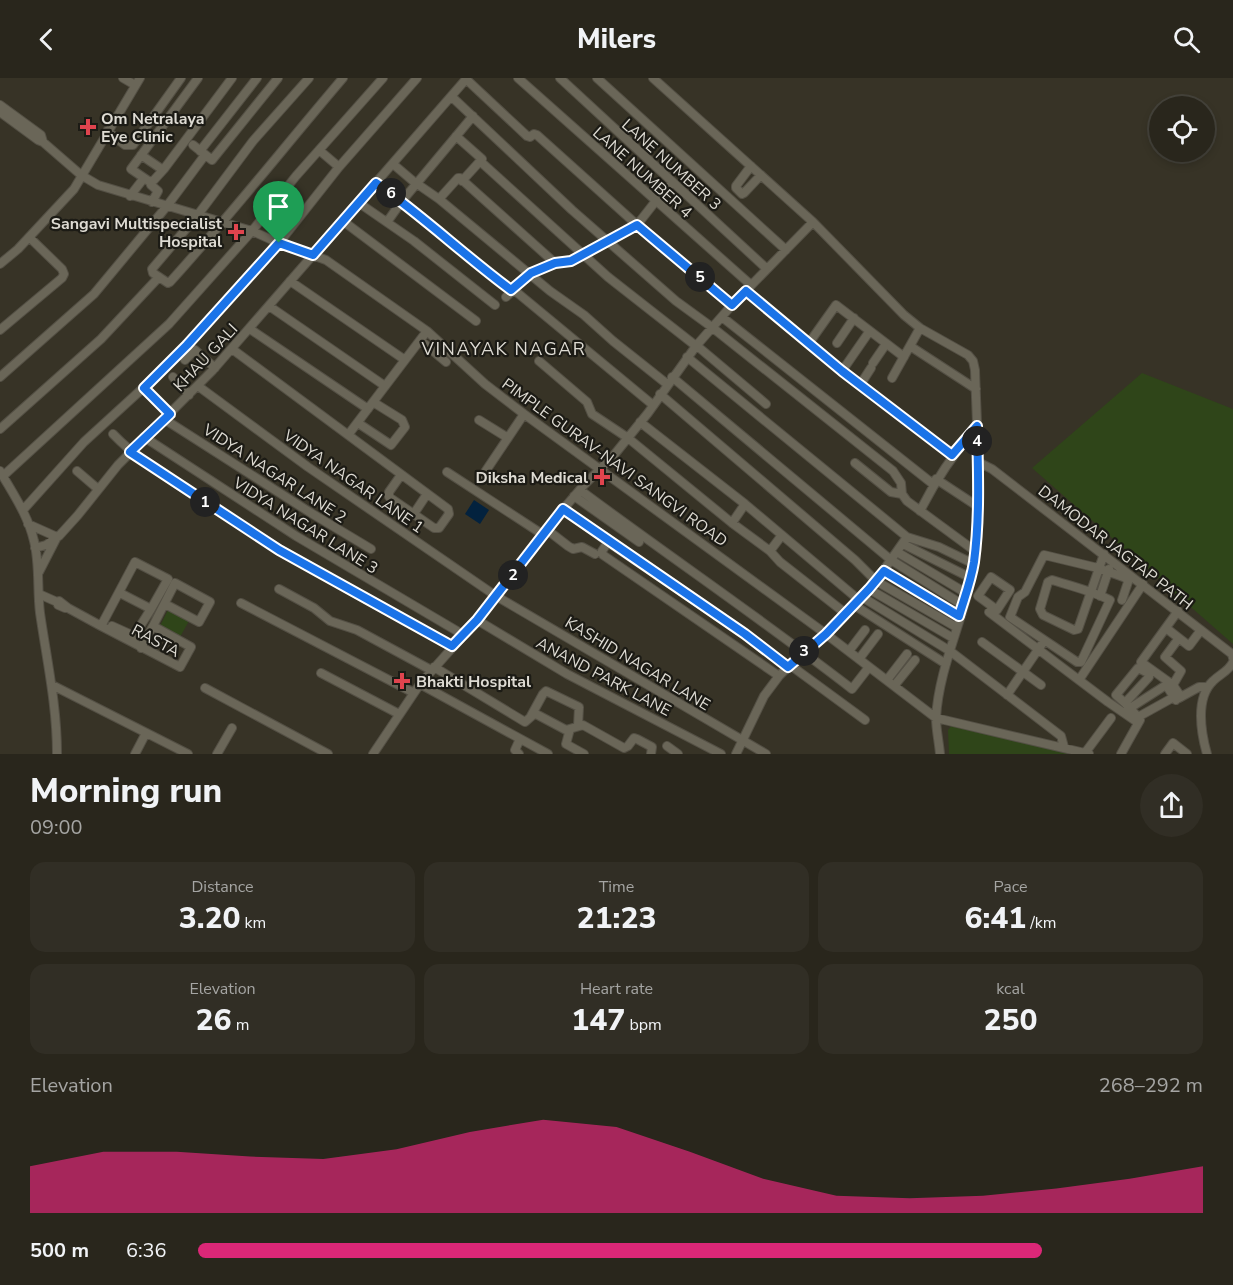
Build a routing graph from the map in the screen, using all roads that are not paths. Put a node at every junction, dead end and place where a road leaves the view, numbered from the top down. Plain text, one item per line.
1 (123, 78) edge
2 (181, 78) edge
3 (198, 78) edge
4 (232, 78) edge
5 (257, 78) edge
6 (278, 78) edge
7 (309, 78) edge
8 (344, 78) edge
9 (383, 78) edge
10 (417, 78) edge
11 (518, 78) edge
12 (560, 78) edge
13 (597, 78) edge
14 (653, 78) edge
15 (466, 79) edge
16 (137, 82) edge
17 (452, 97) junction
18 (0, 105) edge
19 (0, 112) edge
20 (473, 116) junction
21 (107, 131) junction
22 (456, 135) junction
23 (43, 142) junction
24 (199, 150) junction
25 (319, 150) junction
26 (141, 155) junction
27 (481, 162) junction
28 (393, 164) junction
29 (751, 166) junction
30 (339, 167) junction
31 (163, 170) junction
32 (81, 175) junction
33 (761, 175) junction
34 (147, 180) junction
35 (462, 181) junction
36 (672, 182) junction
37 (376, 183) junction
38 (417, 184) junction
39 (130, 196) junction
40 (439, 199) junction
41 (402, 201) junction
42 (152, 202) junction
43 (655, 202) junction
44 (359, 203) junction
45 (167, 206) junction
46 (197, 216) junction
47 (343, 221) junction
48 (387, 222) junction
49 (813, 222) junction
50 (223, 224) junction
51 (637, 225) junction
52 (252, 231) junction
53 (29, 237) junction
54 (608, 242) junction
55 (279, 243) junction
56 (786, 250) junction
57 (313, 255) junction
58 (583, 255) junction
59 (555, 263) junction
60 (0, 264) edge
61 (767, 269) junction
62 (531, 273) junction
63 (159, 277) junction
64 (290, 282) junction
65 (749, 288) junction
66 (511, 292) junction
67 (495, 305) dead end
68 (732, 305) junction
69 (269, 306) junction
70 (722, 317) junction
71 (854, 318) junction
72 (476, 321) dead end
73 (713, 328) junction
74 (920, 328) junction
75 (250, 329) junction
76 (0, 330) edge
77 (427, 331) junction
78 (869, 332) junction
79 (420, 340) junction
80 (809, 343) junction
81 (837, 343) dead end
82 (886, 344) junction
83 (696, 346) junction
84 (910, 346) junction
85 (232, 349) junction
86 (687, 357) junction
87 (904, 357) junction
88 (185, 360) dead end
89 (405, 360) junction
90 (539, 361) dead end
91 (446, 362) dead end
92 (215, 368) junction
93 (842, 371) junction
94 (0, 377) edge
95 (173, 377) dead end
96 (892, 378) dead end
97 (670, 380) junction
98 (860, 385) junction
99 (198, 386) junction
100 (385, 386) junction
101 (144, 388) junction
102 (976, 389) junction
103 (189, 394) junction
104 (660, 394) junction
105 (766, 404) dead end
106 (370, 405) junction
107 (653, 405) junction
108 (524, 414) junction
109 (167, 416) junction
110 (479, 420) dead end
111 (640, 422) junction
112 (358, 423) junction
113 (977, 426) junction
114 (0, 429) edge
115 (113, 434) dead end
116 (348, 435) junction
117 (144, 437) junction
118 (508, 438) junction
119 (628, 438) junction
120 (130, 452) junction
121 (952, 455) junction
122 (901, 461) junction
123 (978, 462) junction
124 (855, 463) dead end
125 (600, 469) junction
126 (77, 471) dead end
127 (893, 471) junction
128 (447, 472) dead end
129 (2, 474) edge
130 (400, 475) junction
131 (483, 475) dead end
132 (935, 482) junction
133 (98, 489) junction
134 (577, 493) junction
135 (427, 494) junction
136 (902, 494) junction
137 (745, 504) junction
138 (977, 506) junction
139 (563, 509) junction
140 (23, 510) junction
141 (920, 511) junction
142 (413, 514) junction
143 (28, 524) junction
144 (732, 524) junction
145 (544, 532) junction
146 (782, 535) junction
147 (57, 537) junction
148 (905, 540) junction
149 (608, 542) junction
150 (639, 542) dead end
151 (35, 548) junction
152 (371, 549) dead end
153 (770, 551) junction
154 (975, 551) junction
155 (897, 552) junction
156 (595, 554) dead end
157 (1104, 554) junction
158 (891, 560) junction
159 (1112, 561) junction
160 (974, 564) junction
161 (1098, 568) junction
162 (884, 571) junction
163 (1108, 571) junction
164 (38, 576) junction
165 (970, 578) junction
166 (876, 581) junction
167 (1143, 584) junction
168 (279, 589) dead end
169 (869, 589) junction
170 (120, 592) junction
171 (1089, 592) junction
172 (966, 593) junction
173 (39, 594) junction
174 (496, 596) junction
175 (1100, 596) junction
176 (1122, 600) dead end
177 (858, 601) junction
178 (241, 603) dead end
179 (165, 604) junction
180 (963, 605) junction
181 (151, 609) junction
182 (1178, 611) junction
183 (993, 612) dead end
184 (844, 613) junction
185 (959, 616) junction
186 (477, 620) junction
187 (101, 626) junction
188 (112, 626) dead end
189 (153, 627) junction
190 (956, 627) junction
191 (1166, 627) junction
192 (865, 630) dead end
193 (1202, 630) junction
194 (457, 631) dead end
195 (826, 634) junction
196 (878, 634) dead end
197 (953, 638) junction
198 (1179, 638) junction
199 (1044, 641) junction
200 (982, 642) dead end
201 (452, 646) junction
202 (141, 648) junction
203 (1038, 650) junction
204 (849, 651) junction
205 (950, 651) junction
206 (804, 652) junction
207 (907, 654) dead end
208 (859, 659) junction
209 (915, 660) dead end
210 (1233, 660) edge
211 (946, 664) junction
212 (789, 666) junction
213 (869, 667) junction
214 (432, 669) junction
215 (1023, 672) junction
216 (321, 673) dead end
217 (779, 676) junction
218 (886, 680) junction
219 (1079, 680) junction
220 (420, 684) junction
221 (1041, 685) dead end
222 (1173, 685) junction
223 (52, 686) junction
224 (894, 686) junction
225 (1207, 687) junction
226 (205, 688) dead end
227 (414, 693) junction
228 (1007, 695) junction
229 (1177, 698) junction
230 (1128, 705) junction
231 (1124, 713) junction
232 (399, 714) junction
233 (531, 716) junction
234 (1111, 717) dead end
235 (936, 718) junction
236 (865, 720) dead end
237 (1137, 722) junction
238 (574, 727) junction
239 (232, 728) dead end
240 (146, 733) junction
241 (520, 739) junction
242 (742, 741) junction
243 (667, 746) dead end
244 (1064, 747) junction
245 (1087, 753) edge
246 (57, 754) edge
247 (135, 754) edge
248 (185, 754) edge
249 (217, 754) edge
250 (328, 754) edge
251 (373, 754) edge
252 (519, 754) edge
253 (548, 754) edge
254 (584, 754) edge
255 (651, 754) edge
256 (678, 754) edge
257 (721, 754) edge
258 (736, 754) edge
259 (766, 754) edge
260 (940, 754) edge
261 (1121, 754) edge
262 (1165, 754) edge
263 (1187, 754) edge
264 (1208, 754) edge

1 - 16 street
2 - 21 street
3 - 26 street
4 - 31 street
5 - 24 street
6 - 24 street
7 - 46 street
8 - 50 street
9 - 25 street
10 - 30 street
11 - 43 street, LANE NUMBER 4
12 - 36 street, LANE NUMBER 3
13 - 56 street
14 - 29 street
15 - 17 street, KHAU GALI
15 - 51 street
16 - 21 street
17 - 20 street
17 - 28 street, KHAU GALI
18 - 23 street, PIMPLE GURAV-NAVI SANGVI ROAD
19 - 23 street, PIMPLE GURAV-NAVI SANGVI ROAD
20 - 22 street
20 - 54 street
21 - 32 street
22 - 27 street
22 - 38 street
23 - 32 street, PIMPLE GURAV-NAVI SANGVI ROAD
24 - 45 street
25 - 30 street
25 - 52 street
26 - 31 street
26 - 34 street
27 - 35 street
27 - 58 street
28 - 37 street, KHAU GALI
28 - 38 street
29 - 33 street
29 - 33 street
30 - 55 street
31 - 34 street
32 - 39 street, PIMPLE GURAV-NAVI SANGVI ROAD
32 - 53 street
33 - 49 street
34 - 39 street
34 - 42 street
35 - 40 street
35 - 59 street
36 - 43 street
36 - 61 street, LANE NUMBER 3
37 - 41 street
37 - 44 street, KHAU GALI
38 - 40 street
38 - 41 street
39 - 42 street, PIMPLE GURAV-NAVI SANGVI ROAD
40 - 62 street
41 - 48 street
41 - 66 street
42 - 45 street, PIMPLE GURAV-NAVI SANGVI ROAD
43 - 51 street
43 - 65 street, LANE NUMBER 4
44 - 47 street, KHAU GALI
44 - 48 street
45 - 46 street, PIMPLE GURAV-NAVI SANGVI ROAD
45 - 94 street
46 - 50 street, PIMPLE GURAV-NAVI SANGVI ROAD
46 - 63 street
47 - 57 street, KHAU GALI
47 - 72 street
48 - 67 street
49 - 56 street
49 - 74 street
50 - 52 street, PIMPLE GURAV-NAVI SANGVI ROAD
50 - 63 street
51 - 54 street
51 - 68 street
52 - 55 street, PIMPLE GURAV-NAVI SANGVI ROAD
52 - 129 street
53 - 60 street
53 - 76 street
54 - 58 street
54 - 73 street
55 - 57 street, PIMPLE GURAV-NAVI SANGVI ROAD
55 - 101 street
56 - 61 street
57 - 64 street, KHAU GALI
57 - 77 street, PIMPLE GURAV-NAVI SANGVI ROAD
58 - 59 street
58 - 83 street
59 - 62 street
61 - 65 street
62 - 66 street
62 - 97 street
63 - 114 street
64 - 69 street, KHAU GALI
64 - 89 street
65 - 68 street
65 - 80 street, LANE NUMBER 4
66 - 107 street
68 - 70 street
69 - 75 street, KHAU GALI
69 - 100 street
70 - 73 street
70 - 122 street
71 - 78 street
71 - 80 street
71 - 81 street
73 - 83 street
73 - 127 street
74 - 84 street
74 - 102 street
75 - 85 street, KHAU GALI
75 - 106 street
77 - 79 street
77 - 108 street, PIMPLE GURAV-NAVI SANGVI ROAD
78 - 82 street
78 - 93 street
79 - 89 street
79 - 91 street
80 - 93 street, LANE NUMBER 4
82 - 87 street
82 - 98 street
83 - 86 street
83 - 105 street
84 - 87 street
84 - 102 street
85 - 92 street, KHAU GALI
85 - 116 street
86 - 97 street
86 - 148 street
87 - 96 street
88 - 92 street
89 - 100 street
90 - 119 street
92 - 99 street, KHAU GALI
93 - 98 street, LANE NUMBER 4
95 - 103 street
97 - 104 street
97 - 158 street
98 - 121 street, LANE NUMBER 4
99 - 103 street, KHAU GALI
99 - 174 street, VIDYA NAGAR LANE 1
100 - 106 street
101 - 109 street, VIDYA NAGAR LANE 2
101 - 140 street
102 - 113 street
103 - 109 street, KHAU GALI
104 - 107 street
104 - 166 street
106 - 112 street
106 - 112 street
107 - 111 street
108 - 118 street
108 - 125 street, PIMPLE GURAV-NAVI SANGVI ROAD
109 - 117 street, KHAU GALI
109 - 152 street, VIDYA NAGAR LANE 2
110 - 118 street
111 - 119 street
111 - 137 street
112 - 116 street
113 - 121 street
113 - 123 street
115 - 120 street
116 - 130 street
117 - 120 street, KHAU GALI
117 - 194 street, VIDYA NAGAR LANE 3
118 - 131 street
119 - 125 street
119 - 144 street
120 - 133 street, KHAU GALI
120 - 201 street
121 - 132 street
122 - 127 street
122 - 132 street
123 - 138 street
123 - 157 street, DAMODAR JAGTAP PATH
124 - 136 street
125 - 134 street
125 - 195 street, PIMPLE GURAV-NAVI SANGVI ROAD
126 - 133 street
127 - 136 street
128 - 145 street
129 - 140 street
130 - 135 street
130 - 142 street
132 - 138 street
132 - 141 street
133 - 147 street, KHAU GALI
134 - 139 street
134 - 150 street
134 - 206 street
135 - 142 street
135 - 142 street
136 - 141 street
137 - 144 street
137 - 146 street
138 - 154 street
139 - 145 street
139 - 149 street
140 - 143 street
141 - 154 street
143 - 147 street
143 - 151 street
144 - 153 street
145 - 156 street
145 - 174 street
146 - 153 street
146 - 177 street
147 - 151 street, KHAU GALI
147 - 164 street
148 - 155 street
148 - 160 street
148 - 165 street
149 - 212 street
149 - 217 street
151 - 164 street
153 - 184 street
154 - 160 street
155 - 158 street
155 - 172 street
157 - 159 street, DAMODAR JAGTAP PATH
157 - 161 street
158 - 162 street
158 - 180 street
159 - 163 street
159 - 167 street, DAMODAR JAGTAP PATH
160 - 165 street
161 - 163 street
161 - 171 street
161 - 199 street
162 - 166 street
162 - 185 street
163 - 175 street
163 - 176 street
164 - 173 street
165 - 172 street
166 - 169 street
166 - 190 street
167 - 182 street, DAMODAR JAGTAP PATH
167 - 219 street
168 - 214 street
169 - 177 street
169 - 197 street
170 - 181 street
170 - 181 street
170 - 187 street
171 - 171 street
171 - 175 street
172 - 180 street
173 - 187 street, RASTA
173 - 223 street
174 - 186 street
174 - 242 street, KASHID NAGAR LANE
175 - 199 street
177 - 184 street
177 - 205 street
177 - 211 street
178 - 227 street
179 - 179 street, RASTA
179 - 189 street, RASTA
180 - 185 street
181 - 188 street
182 - 191 street
182 - 193 street, DAMODAR JAGTAP PATH
183 - 203 street
184 - 195 street
185 - 190 street
186 - 201 street
186 - 257 street, ANAND PARK LANE
187 - 202 street, RASTA
189 - 202 street
189 - 202 street, RASTA
190 - 197 street
191 - 198 street
191 - 222 street
192 - 204 street
193 - 198 street
193 - 210 street, DAMODAR JAGTAP PATH
195 - 204 street, PIMPLE GURAV-NAVI SANGVI ROAD
195 - 206 street
196 - 208 street
197 - 205 street
198 - 222 street
199 - 203 street
200 - 215 street
201 - 214 street
203 - 215 street
203 - 219 street
204 - 208 street, PIMPLE GURAV-NAVI SANGVI ROAD
205 - 211 street
205 - 228 street
206 - 212 street
206 - 213 street
207 - 218 street
208 - 213 street, PIMPLE GURAV-NAVI SANGVI ROAD
209 - 224 street
210 - 225 street, DAMODAR JAGTAP PATH
211 - 235 street
212 - 217 street
212 - 236 street
213 - 218 street, PIMPLE GURAV-NAVI SANGVI ROAD
214 - 220 street
214 - 233 street
215 - 221 street
215 - 228 street
216 - 232 street
217 - 242 street
218 - 224 street, PIMPLE GURAV-NAVI SANGVI ROAD
219 - 231 street
220 - 227 street
220 - 241 street
222 - 229 street
223 - 240 street
223 - 246 street
224 - 235 street, PIMPLE GURAV-NAVI SANGVI ROAD
225 - 229 street
225 - 264 street
226 - 250 street
227 - 232 street
228 - 244 street
229 - 230 street
229 - 230 street
229 - 237 street
230 - 230 street
230 - 231 street
231 - 237 street
232 - 251 street
233 - 238 street
233 - 238 street
234 - 245 street
235 - 244 street
235 - 260 street
237 - 261 street
238 - 254 street
238 - 255 street
239 - 249 street
240 - 247 street
240 - 248 street
241 - 252 street
241 - 253 street
242 - 258 street
242 - 259 street, KASHID NAGAR LANE
243 - 256 street
244 - 245 street
262 - 263 street

